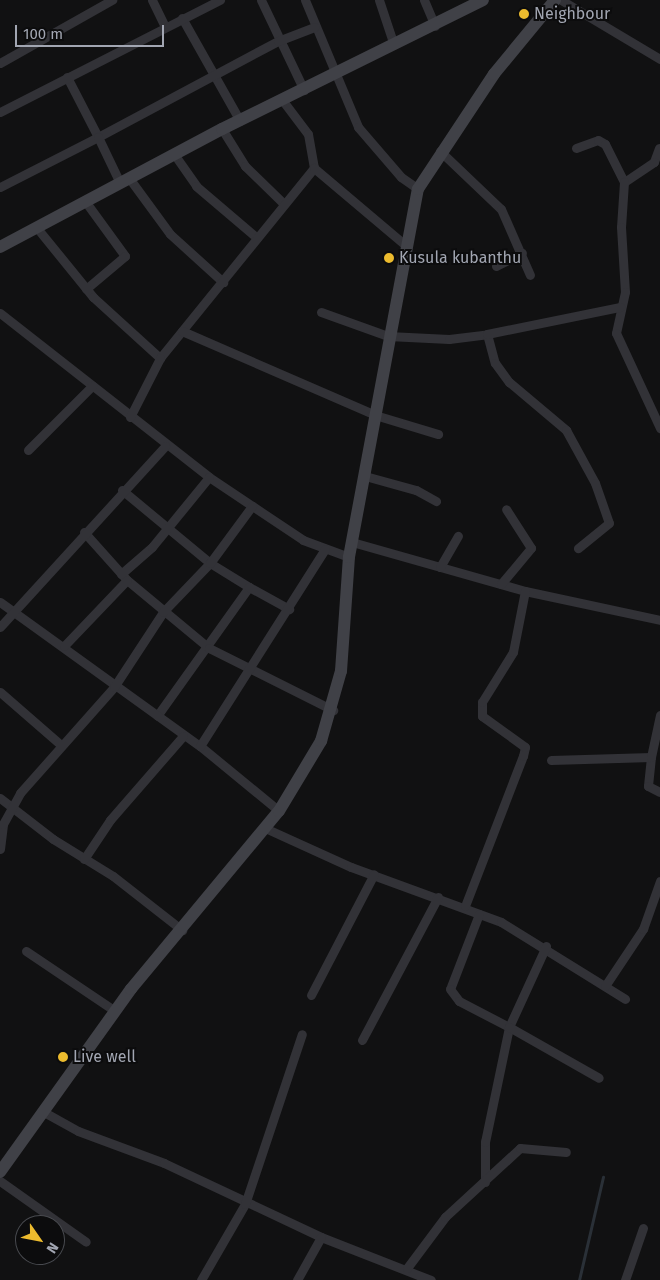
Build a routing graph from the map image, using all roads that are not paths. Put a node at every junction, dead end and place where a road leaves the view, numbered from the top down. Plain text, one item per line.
1 (112, 0) edge
2 (152, 0) edge
3 (220, 0) edge
4 (261, 0) edge
5 (305, 0) edge
6 (379, 0) edge
7 (424, 0) edge
8 (483, 0) edge
9 (555, 0) edge
10 (561, 0) edge
11 (469, 4) edge
12 (182, 18) junction
13 (435, 26) junction
14 (165, 27) junction
15 (314, 28) junction
16 (278, 41) junction
17 (394, 45) junction
18 (660, 59) edge
19 (0, 62) edge
20 (335, 75) junction
21 (214, 76) junction
22 (67, 77) junction
23 (304, 90) junction
24 (283, 101) junction
25 (0, 112) edge
26 (240, 121) junction
27 (222, 129) junction
28 (98, 137) junction
29 (576, 148) dead end
30 (659, 148) edge
31 (440, 151) junction
32 (174, 154) junction
33 (314, 168) junction
34 (124, 181) junction
35 (624, 182) junction
36 (0, 187) edge
37 (418, 189) junction
38 (84, 201) junction
39 (283, 202) junction
40 (37, 228) junction
41 (257, 238) junction
42 (404, 244) junction
43 (0, 247) edge
44 (522, 253) junction
45 (496, 266) dead end
46 (530, 275) dead end
47 (224, 282) junction
48 (86, 289) junction
49 (620, 307) junction
50 (0, 312) edge
51 (322, 312) dead end
52 (182, 332) junction
53 (488, 334) junction
54 (388, 336) junction
55 (160, 358) junction
56 (92, 386) junction
57 (375, 415) junction
58 (130, 417) junction
59 (660, 428) edge
60 (438, 434) dead end
61 (165, 446) junction
62 (28, 450) dead end
63 (365, 476) junction
64 (209, 477) junction
65 (122, 490) junction
66 (436, 501) dead end
67 (252, 506) junction
68 (506, 509) dead end
69 (168, 529) junction
70 (84, 532) junction
71 (458, 536) dead end
72 (352, 542) junction
73 (578, 548) dead end
74 (325, 549) junction
75 (349, 557) junction
76 (210, 563) junction
77 (440, 567) junction
78 (124, 577) junction
79 (501, 584) junction
80 (249, 587) junction
81 (524, 591) junction
82 (0, 602) edge
83 (289, 609) junction
84 (12, 611) junction
85 (163, 612) junction
86 (660, 620) edge
87 (0, 627) edge
88 (64, 646) junction
89 (209, 648) junction
90 (249, 671) junction
91 (114, 687) junction
92 (0, 692) edge
93 (333, 710) junction
94 (660, 715) edge
95 (157, 716) junction
96 (183, 736) junction
97 (61, 745) junction
98 (200, 746) junction
99 (650, 757) junction
100 (551, 760) dead end
101 (660, 792) edge
102 (0, 798) edge
103 (7, 808) edge
104 (279, 811) junction
105 (265, 828) junction
106 (0, 850) edge
107 (84, 859) junction
108 (374, 874) junction
109 (660, 881) edge
110 (438, 897) junction
111 (465, 906) junction
112 (479, 914) junction
113 (182, 930) junction
114 (546, 946) junction
115 (26, 951) dead end
116 (605, 986) junction
117 (311, 995) dead end
118 (625, 999) dead end
119 (115, 1011) junction
120 (509, 1027) junction
121 (302, 1034) dead end
122 (362, 1040) dead end
123 (600, 1078) dead end
124 (42, 1111) junction
125 (566, 1152) dead end
126 (1, 1167) edge
127 (0, 1181) edge
128 (485, 1182) junction
129 (246, 1204) junction
130 (643, 1228) dead end
131 (320, 1237) junction
132 (86, 1242) dead end
133 (407, 1268) junction
134 (201, 1280) edge
135 (297, 1280) edge
136 (432, 1280) edge
137 (625, 1280) edge

1 - 19 street
2 - 14 street
3 - 12 street
4 - 16 street
5 - 15 street
6 - 17 street
7 - 13 street
8 - 11 street
9 - 31 street
10 - 18 street
11 - 13 street
12 - 14 street
12 - 21 street
13 - 17 street
14 - 22 street
15 - 16 street
15 - 20 street
16 - 21 street
16 - 23 street
17 - 20 street
20 - 23 street
20 - 37 street
21 - 26 street
21 - 28 street
22 - 25 street
22 - 28 street
23 - 24 street
24 - 26 street
24 - 33 street
26 - 27 street
27 - 32 street
27 - 39 street
28 - 34 street
28 - 36 street
29 - 35 street
30 - 35 street
31 - 37 street
31 - 44 street
32 - 34 street
32 - 41 street
33 - 39 street
33 - 42 street
34 - 38 street
34 - 47 street
35 - 49 street
37 - 42 street
38 - 40 street
38 - 48 street
39 - 41 street
40 - 43 street
40 - 48 street
41 - 47 street
42 - 54 street
44 - 45 street
44 - 46 street
47 - 52 street
48 - 55 street
49 - 53 street
49 - 59 street
50 - 56 street
51 - 54 street
52 - 55 street
52 - 57 street
53 - 54 street
53 - 73 street
54 - 57 street
55 - 58 street
56 - 58 street
56 - 62 street
57 - 60 street
57 - 63 street
58 - 61 street
61 - 64 street
61 - 65 street
63 - 66 street
63 - 72 street
64 - 67 street
64 - 69 street
65 - 69 street
65 - 70 street
67 - 74 street
67 - 76 street
68 - 79 street
69 - 76 street
69 - 78 street
70 - 78 street
70 - 84 street
71 - 77 street
72 - 75 street
72 - 77 street
74 - 75 street
74 - 83 street
75 - 93 street
76 - 80 street
76 - 85 street
77 - 79 street
78 - 85 street
78 - 88 street
79 - 81 street
80 - 83 street
80 - 89 street
81 - 86 street
81 - 111 street
82 - 84 street
83 - 90 street
84 - 87 street
84 - 88 street
85 - 89 street
85 - 91 street
88 - 91 street
89 - 90 street
89 - 95 street
90 - 93 street
90 - 98 street
91 - 95 street
91 - 97 street
92 - 97 street
93 - 104 street
94 - 99 street
95 - 96 street
96 - 98 street
96 - 107 street
97 - 103 street
98 - 104 street
99 - 100 street
99 - 101 street
102 - 103 street
103 - 106 street
103 - 107 street
104 - 105 street
105 - 108 street
105 - 113 street
107 - 113 street
108 - 110 street
108 - 117 street
109 - 116 street
110 - 111 street
110 - 122 street
111 - 112 street
112 - 114 street
112 - 120 street
113 - 119 street
114 - 116 street
114 - 120 street
115 - 119 street
116 - 118 street
119 - 124 street
120 - 123 street
120 - 128 street
121 - 129 street
124 - 126 street
124 - 129 street
125 - 128 street
127 - 132 street
128 - 133 street
129 - 131 street
129 - 134 street
130 - 137 street
131 - 133 street
131 - 135 street
133 - 136 street

